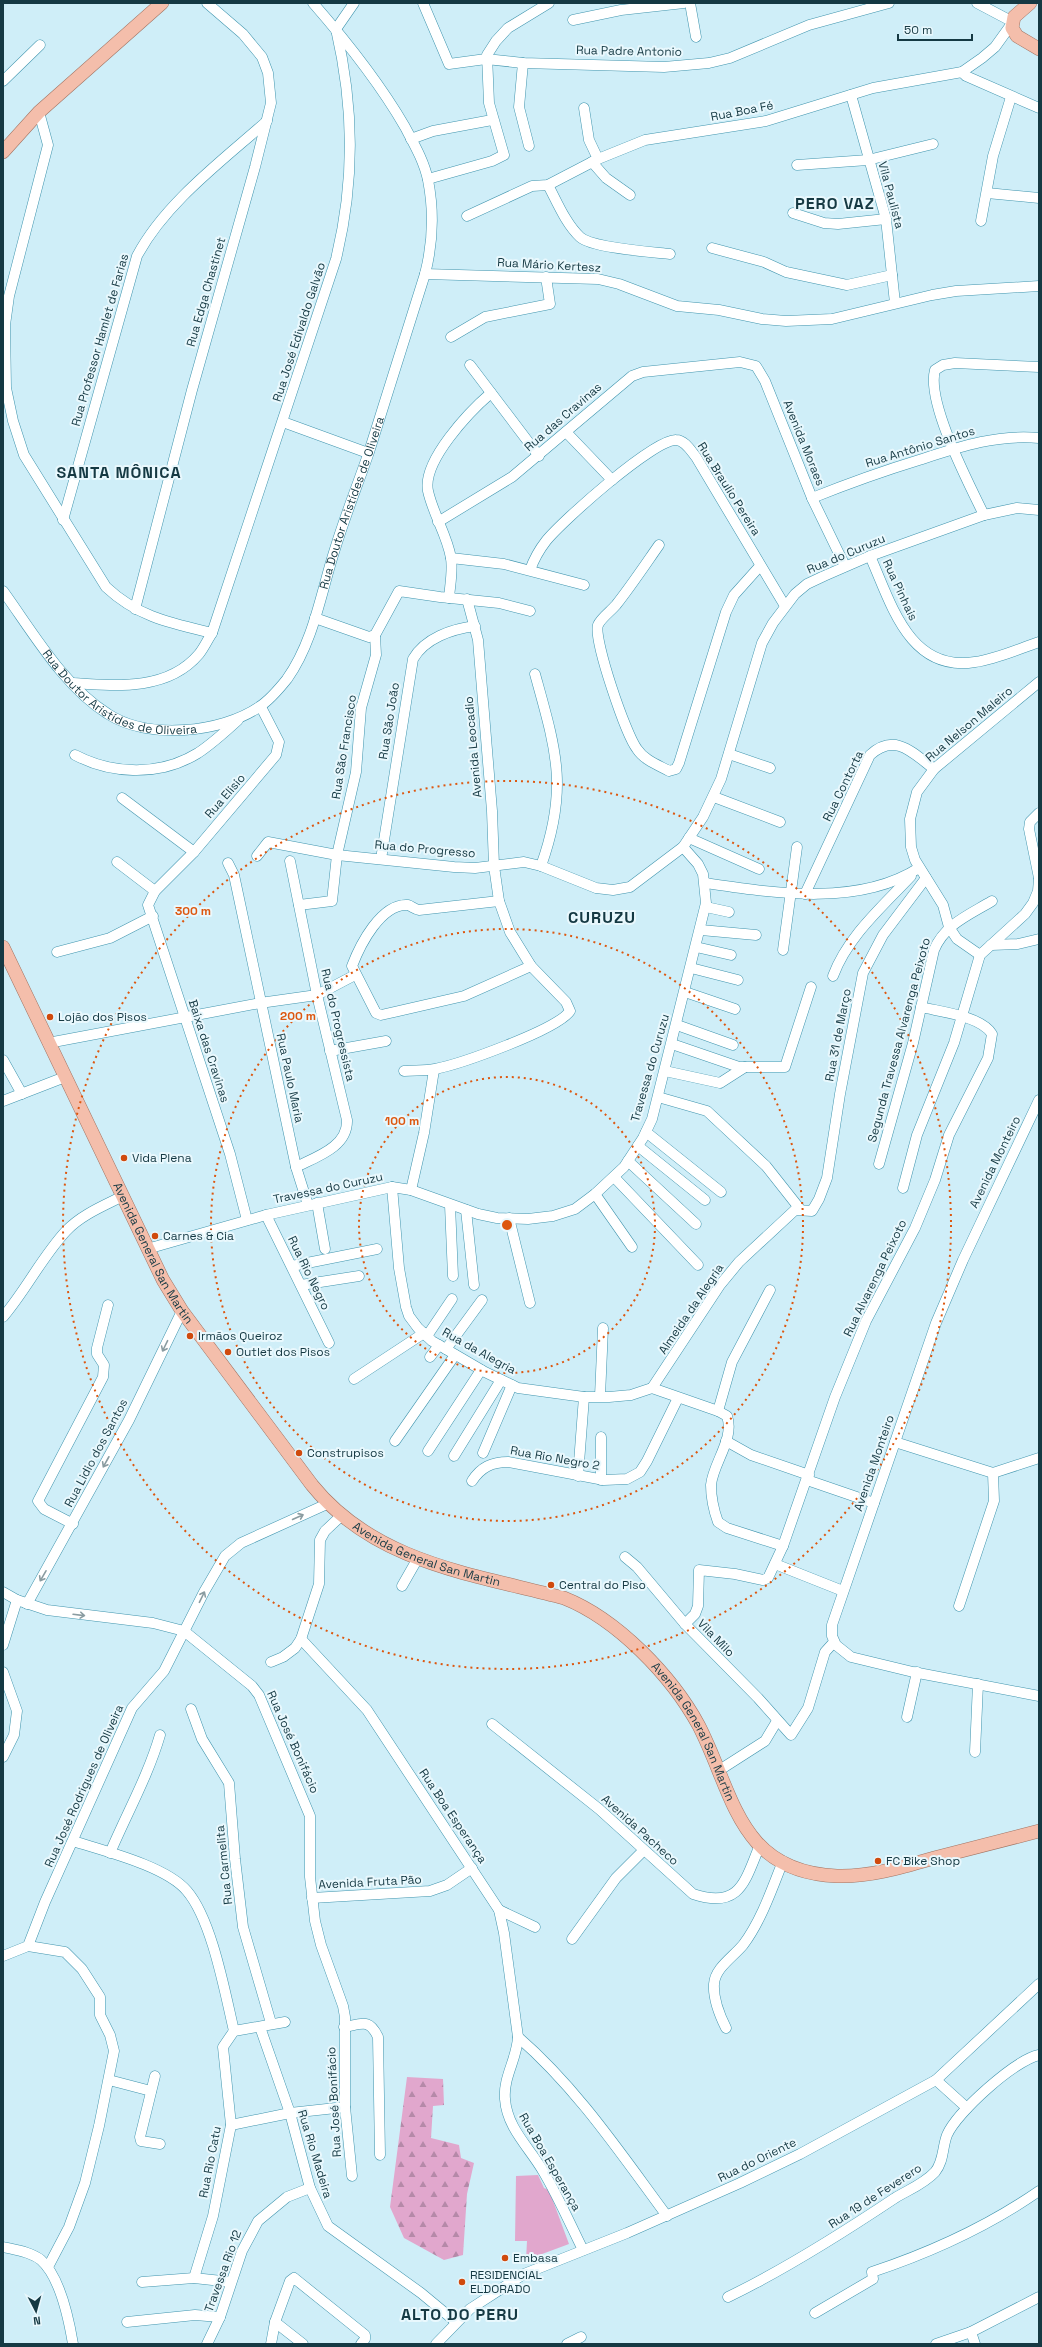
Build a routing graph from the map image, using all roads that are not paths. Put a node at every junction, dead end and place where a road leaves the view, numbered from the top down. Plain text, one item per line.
1 (162, 3) edge
2 (208, 3) edge
3 (313, 3) edge
4 (354, 3) edge
5 (423, 3) edge
6 (549, 3) edge
7 (684, 3) edge
8 (690, 3) edge
9 (889, 3) edge
10 (977, 3) edge
11 (1030, 3) edge
12 (874, 5) edge
13 (573, 20) dead end
14 (1012, 22) junction
15 (336, 29) junction
16 (696, 37) dead end
17 (40, 45) dead end
18 (1039, 48) edge
19 (486, 59) junction
20 (523, 62) junction
21 (962, 72) junction
22 (3, 81) edge
23 (852, 94) junction
24 (1011, 97) junction
25 (584, 108) dead end
26 (1039, 108) edge
27 (39, 112) junction
28 (492, 120) junction
29 (266, 121) junction
30 (411, 139) junction
31 (933, 144) dead end
32 (529, 146) dead end
33 (3, 152) edge
34 (868, 160) junction
35 (595, 161) junction
36 (797, 165) dead end
37 (428, 179) junction
38 (548, 185) junction
39 (987, 193) junction
40 (630, 195) dead end
41 (1039, 198) edge
42 (793, 213) dead end
43 (467, 216) dead end
44 (886, 219) junction
45 (981, 221) dead end
46 (712, 248) dead end
47 (670, 254) dead end
48 (425, 274) junction
49 (892, 275) junction
50 (546, 276) junction
51 (1039, 286) edge
52 (895, 304) junction
53 (451, 337) dead end
54 (470, 364) dead end
55 (716, 364) joint
56 (1039, 367) edge
57 (491, 393) junction
58 (283, 422) junction
59 (566, 432) junction
60 (1039, 438) edge
61 (954, 449) junction
62 (368, 453) junction
63 (539, 456) junction
64 (612, 480) junction
65 (812, 498) junction
66 (1039, 510) edge
67 (984, 515) junction
68 (63, 520) junction
69 (438, 522) junction
70 (659, 545) dead end
71 (870, 556) junction
72 (450, 558) junction
73 (760, 566) junction
74 (845, 566) junction
75 (530, 570) junction
76 (584, 585) dead end
77 (3, 590) edge
78 (449, 598) junction
79 (467, 600) junction
80 (785, 606) junction
81 (135, 609) junction
82 (530, 611) dead end
83 (315, 618) junction
84 (475, 626) junction
85 (212, 633) junction
86 (375, 635) junction
87 (1039, 642) edge
88 (535, 674) dead end
89 (73, 682) junction
90 (1039, 682) edge
91 (260, 707) junction
92 (241, 717) junction
93 (729, 754) junction
94 (75, 755) dead end
95 (770, 768) dead end
96 (934, 769) junction
97 (714, 797) junction
98 (122, 798) dead end
99 (1039, 813) edge
100 (780, 822) dead end
101 (689, 838) junction
102 (797, 846) dead end
103 (683, 847) junction
104 (194, 852) junction
105 (338, 854) junction
106 (257, 856) dead end
107 (381, 858) junction
108 (290, 861) dead end
109 (117, 862) dead end
110 (228, 863) dead end
111 (494, 866) junction
112 (541, 866) junction
113 (919, 868) junction
114 (759, 869) dead end
115 (926, 878) junction
116 (1039, 879) edge
117 (706, 883) junction
118 (791, 894) junction
119 (805, 894) junction
120 (152, 897) junction
121 (499, 901) junction
122 (992, 901) dead end
123 (299, 905) junction
124 (706, 907) junction
125 (729, 912) dead end
126 (153, 916) junction
127 (949, 927) junction
128 (701, 930) junction
129 (756, 935) dead end
130 (1039, 939) edge
131 (991, 945) junction
132 (3, 946) edge
133 (696, 947) junction
134 (783, 950) dead end
135 (57, 952) dead end
136 (731, 955) dead end
137 (980, 955) junction
138 (531, 966) junction
139 (691, 968) junction
140 (355, 975) junction
141 (833, 976) dead end
142 (738, 980) dead end
143 (811, 987) dead end
144 (685, 992) junction
145 (317, 995) junction
146 (260, 1002) junction
147 (921, 1007) junction
148 (734, 1009) dead end
149 (185, 1016) junction
150 (961, 1017) junction
151 (677, 1025) junction
152 (386, 1041) dead end
153 (48, 1043) junction
154 (672, 1044) junction
155 (733, 1045) dead end
156 (330, 1051) junction
157 (3, 1060) edge
158 (745, 1067) junction
159 (434, 1070) junction
160 (404, 1071) dead end
161 (665, 1071) junction
162 (65, 1077) junction
163 (22, 1094) junction
164 (658, 1097) junction
165 (1039, 1100) edge
166 (3, 1101) edge
167 (646, 1132) junction
168 (638, 1146) junction
169 (628, 1161) junction
170 (879, 1164) dead end
171 (296, 1167) junction
172 (614, 1177) junction
173 (392, 1188) junction
174 (903, 1188) dead end
175 (411, 1190) junction
176 (721, 1192) dead end
177 (595, 1194) junction
178 (123, 1196) junction
179 (705, 1200) dead end
180 (313, 1204) junction
181 (450, 1205) junction
182 (800, 1209) junction
183 (466, 1210) junction
184 (266, 1215) junction
185 (509, 1218) junction
186 (247, 1220) junction
187 (696, 1224) dead end
188 (632, 1247) dead end
189 (147, 1249) junction
190 (325, 1249) dead end
191 (377, 1249) dead end
192 (698, 1265) dead end
193 (292, 1266) junction
194 (359, 1276) dead end
195 (452, 1276) dead end
196 (301, 1285) junction
197 (474, 1286) dead end
198 (770, 1290) dead end
199 (452, 1299) dead end
200 (482, 1300) dead end
201 (530, 1303) dead end
202 (108, 1305) dead end
203 (182, 1311) junction
204 (3, 1317) edge
205 (603, 1328) dead end
206 (426, 1335) junction
207 (329, 1343) dead end
208 (447, 1350) junction
209 (430, 1357) dead end
210 (481, 1370) junction
211 (354, 1379) dead end
212 (501, 1380) junction
213 (512, 1385) junction
214 (652, 1388) junction
215 (584, 1396) junction
216 (600, 1396) junction
217 (678, 1398) junction
218 (718, 1411) junction
219 (602, 1437) dead end
220 (395, 1441) dead end
221 (726, 1441) junction
222 (895, 1442) junction
223 (428, 1451) dead end
224 (483, 1453) dead end
225 (454, 1456) dead end
226 (1039, 1458) edge
227 (993, 1473) junction
228 (578, 1476) junction
229 (808, 1478) junction
230 (601, 1480) junction
231 (472, 1481) dead end
232 (874, 1503) junction
233 (327, 1504) junction
234 (341, 1516) junction
235 (73, 1524) junction
236 (783, 1546) junction
237 (625, 1557) dead end
238 (418, 1558) junction
239 (775, 1564) junction
240 (402, 1586) dead end
241 (843, 1590) junction
242 (3, 1592) edge
243 (17, 1600) junction
244 (27, 1604) junction
245 (959, 1606) dead end
246 (685, 1624) junction
247 (184, 1631) junction
248 (301, 1639) junction
249 (834, 1642) junction
250 (3, 1644) edge
251 (271, 1662) dead end
252 (3, 1672) edge
253 (917, 1672) junction
254 (978, 1684) junction
255 (1039, 1696) edge
256 (191, 1709) dead end
257 (907, 1717) dead end
258 (777, 1721) junction
259 (492, 1724) dead end
260 (160, 1735) dead end
261 (975, 1752) dead end
262 (3, 1757) edge
263 (718, 1771) junction
264 (1039, 1831) edge
265 (73, 1841) junction
266 (760, 1845) junction
267 (644, 1851) junction
268 (110, 1853) junction
269 (783, 1861) junction
270 (472, 1868) junction
271 (312, 1898) junction
272 (499, 1910) junction
273 (535, 1928) dead end
274 (572, 1939) dead end
275 (28, 1946) junction
276 (3, 1956) edge
277 (1039, 1984) edge
278 (285, 2022) dead end
279 (271, 2023) junction
280 (260, 2027) junction
281 (344, 2027) junction
282 (726, 2028) dead end
283 (234, 2031) junction
284 (518, 2037) junction
285 (1039, 2055) edge
286 (155, 2076) dead end
287 (109, 2080) junction
288 (936, 2080) junction
289 (151, 2091) junction
290 (345, 2106) junction
291 (967, 2108) junction
292 (290, 2114) junction
293 (231, 2125) junction
294 (160, 2144) dead end
295 (380, 2155) dead end
296 (352, 2176) dead end
297 (310, 2188) junction
298 (1039, 2191) edge
299 (667, 2216) junction
300 (3, 2247) edge
301 (583, 2250) junction
302 (48, 2267) junction
303 (194, 2278) junction
304 (142, 2282) dead end
305 (231, 2282) junction
306 (728, 2297) dead end
307 (1039, 2297) edge
308 (815, 2313) dead end
309 (220, 2317) junction
310 (127, 2322) dead end
311 (275, 2322) junction
312 (456, 2322) junction
313 (970, 2332) junction
314 (581, 2337) dead end
315 (73, 2344) edge
316 (207, 2344) edge
317 (271, 2344) edge
318 (303, 2344) edge
319 (361, 2344) edge
320 (436, 2344) edge
321 (567, 2344) edge
322 (936, 2344) edge
323 (975, 2344) edge

1 - 27 main road
2 - 29 street, Rua Edga Chastinet
3 - 15 street, Rua Doutor Aristídes de Oliveira
4 - 15 street
5 - 19 street, Rua Padre Antonio
6 - 19 street
7 - 13 street
8 - 16 street
9 - 12 street, Rua Padre Antonio
10 - 14 street
11 - 14 main road
12 - 20 street, Rua Padre Antonio
14 - 18 main road
14 - 21 street, Rua Boa Fé
15 - 30 street, Rua Doutor Aristídes de Oliveira
15 - 58 street, Rua José Edivaldo Galvão
17 - 22 street
19 - 20 street, Rua Padre Antonio
19 - 28 street
20 - 32 street
21 - 23 street, Rua Boa Fé
21 - 24 street
23 - 34 street, Vila Paulista
23 - 35 street, Rua Boa Fé
24 - 26 street
24 - 39 street
25 - 35 street
27 - 33 main road
27 - 68 street
28 - 30 street
28 - 37 street
29 - 68 street, Rua Professor Hamlet de Farias
29 - 81 street, Rua Edga Chastinet
30 - 37 street, Rua Doutor Aristídes de Oliveira
31 - 34 street
34 - 36 street
34 - 44 street, Vila Paulista
35 - 38 street, Rua Boa Fé
35 - 40 street
37 - 48 street, Rua Doutor Aristídes de Oliveira
38 - 43 street, Rua Boa Fé
38 - 47 street
39 - 41 street
39 - 45 street
42 - 44 street
44 - 49 street, Vila Paulista
46 - 49 street
48 - 50 street, Rua Mário Kertesz
48 - 62 street, Rua Doutor Aristídes de Oliveira
49 - 52 street, Vila Paulista
50 - 52 street, Rua Mário Kertesz
50 - 53 street
51 - 52 street, Rua Mário Kertesz
54 - 57 street
55 - 59 street, Rua das Cravinas
55 - 65 street, Avenida Moraes
56 - 61 street
57 - 63 street
57 - 69 street
58 - 62 street
58 - 85 street, Rua José Edivaldo Galvão
59 - 63 street, Rua das Cravinas
59 - 64 street
60 - 61 street, Rua Antônio Santos
61 - 65 street, Rua Antônio Santos
61 - 67 street
62 - 83 street, Rua Doutor Aristídes de Oliveira
63 - 69 street, Rua das Cravinas
64 - 73 street, Rua Braulio Pereira
64 - 75 street, Rua Braulio Pereira
65 - 74 street, Avenida Moraes
66 - 67 street, Rua do Curuzu
67 - 71 street, Rua do Curuzu
68 - 81 street
69 - 72 street
70 - 73 street
71 - 74 street, Rua do Curuzu
71 - 87 street, Rua Pinhais
72 - 75 street
72 - 78 street
73 - 80 street, Rua Braulio Pereira
74 - 80 street, Rua do Curuzu
75 - 76 street
77 - 89 street, Rua Doutor Aristídes de Oliveira
78 - 79 street
78 - 86 street
79 - 82 street
79 - 84 street, Avenida Leocadio
80 - 93 street, Rua do Curuzu
81 - 85 street
83 - 86 street
83 - 91 street, Rua Doutor Aristídes de Oliveira
84 - 107 street, Rua São João
84 - 111 street, Avenida Leocadio
85 - 89 street, Rua José Edivaldo Galvão
86 - 105 street, Rua São Francisco
88 - 112 street
89 - 92 street, Rua Doutor Aristídes de Oliveira
90 - 96 street, Rua Nelson Maleiro
91 - 92 street, Rua Doutor Aristídes de Oliveira
91 - 104 street, Rua Elisio
92 - 94 street
93 - 95 street
93 - 97 street, Rua do Curuzu
96 - 113 street, Rua Nelson Maleiro
96 - 119 street, Rua Contorta
97 - 100 street
97 - 101 street, Rua do Curuzu
98 - 104 street
99 - 116 street
101 - 103 street, Rua do Curuzu
101 - 114 street
102 - 118 street
103 - 112 street, Rua do Progresso
103 - 117 street
104 - 120 street, Rua Elisio
105 - 106 street, Rua do Progresso
105 - 107 street, Rua do Progresso
105 - 123 street, Rua São Francisco
107 - 111 street, Rua do Progresso
108 - 123 street, Rua do Progressista
109 - 120 street
110 - 146 street, Rua Paulo Maria
111 - 112 street, Rua do Progresso
111 - 121 street, Avenida Leocadio
113 - 115 street, Rua Nelson Maleiro
113 - 119 street
113 - 141 street
115 - 127 street, Rua Nelson Maleiro
115 - 182 street, Rua 31 de Março
116 - 131 street
117 - 118 street
117 - 124 street, Travessa do Curuzu
118 - 119 street
118 - 134 street
120 - 126 street, Baixa das Cravinas
121 - 138 street, Avenida Leocadio
121 - 140 street
122 - 127 street
123 - 145 street, Rua do Progressista
124 - 125 street
124 - 128 street, Travessa do Curuzu
126 - 135 street
126 - 149 street, Baixa das Cravinas
127 - 137 street, Rua Nelson Maleiro
127 - 147 street, Segunda Travessa Alvarenga Peixoto
128 - 129 street
128 - 133 street, Travessa do Curuzu
130 - 131 street
131 - 137 street
132 - 153 main road, Avenida General San Martin
133 - 136 street
133 - 139 street, Travessa do Curuzu
137 - 150 street
138 - 140 street
138 - 159 street, Avenida Leocadio
139 - 142 street
139 - 144 street, Travessa do Curuzu
140 - 145 street
143 - 158 street
144 - 148 street
144 - 151 street, Travessa do Curuzu
145 - 146 street
145 - 156 street, Rua do Progressista
146 - 149 street
146 - 171 street, Rua Paulo Maria
147 - 150 street, Rua Alvarenga Peixoto
147 - 170 street, Segunda Travessa Alvarenga Peixoto
149 - 153 street
149 - 186 street, Baixa das Cravinas
150 - 174 street
150 - 229 street, Rua Alvarenga Peixoto
151 - 154 street, Travessa do Curuzu
151 - 155 street
152 - 156 street
153 - 162 main road, Avenida General San Martin
154 - 158 street
154 - 161 street, Travessa do Curuzu
156 - 171 street, Rua do Progressista
157 - 163 street
158 - 161 street
159 - 160 street
159 - 175 street
161 - 164 street, Travessa do Curuzu
162 - 163 street
162 - 178 main road, Avenida General San Martin
163 - 166 street
164 - 167 street, Travessa do Curuzu
164 - 182 street
165 - 222 street, Avenida Monteiro
167 - 168 street, Travessa do Curuzu
167 - 176 street
168 - 169 street, Travessa do Curuzu
168 - 179 street
169 - 172 street, Travessa do Curuzu
169 - 187 street
171 - 180 street, Rua Paulo Maria
172 - 177 street, Travessa do Curuzu
172 - 192 street
173 - 175 street, Travessa do Curuzu
173 - 180 street, Travessa do Curuzu
173 - 206 street, Rua da Alegria
175 - 181 street, Travessa do Curuzu
177 - 185 street, Travessa do Curuzu
177 - 188 street
178 - 189 main road, Avenida General San Martin
178 - 204 street
180 - 184 street, Travessa do Curuzu
180 - 190 street, Rua Paulo Maria
181 - 183 street, Travessa do Curuzu
181 - 195 street
182 - 214 street, Almeida da Alegria
183 - 185 street, Travessa do Curuzu
183 - 197 street
184 - 186 street, Travessa do Curuzu
184 - 193 street, Rua Rio Negro
185 - 201 street
186 - 189 street
189 - 203 main road, Avenida General San Martin
191 - 193 street
193 - 196 street, Rua Rio Negro
194 - 196 street
196 - 207 street, Rua Rio Negro
198 - 218 street
199 - 206 street
200 - 208 street
202 - 235 street
203 - 233 main road, Avenida General San Martin
203 -> 235 street, Rua Lidio dos Santos
205 - 216 street
206 - 208 street, Rua da Alegria
206 - 211 street
208 - 209 street
208 - 210 street, Rua da Alegria
208 - 220 street
210 - 212 street, Rua da Alegria
210 - 223 street
212 - 213 street, Rua da Alegria
212 - 225 street
213 - 215 street, Rua da Alegria
213 - 224 street
214 - 216 street, Rua da Alegria
214 - 217 street
215 - 216 street, Rua da Alegria
215 - 228 street
217 - 218 street
217 - 230 street, Rua Rio Negro 2
218 - 221 street
219 - 230 street
221 - 229 street
221 - 236 street
222 - 227 street
222 - 232 street, Avenida Monteiro
226 - 227 street
227 - 245 street
228 - 230 street, Rua Rio Negro 2
228 - 231 street, Rua Rio Negro 2
229 - 232 street
229 - 236 street, Rua Alvarenga Peixoto
232 - 241 street, Avenida Monteiro
233 - 234 main road, Avenida General San Martin
247 -> 233 street, Rua José Rodrigues de Oliveira
234 - 238 main road, Avenida General San Martin
234 - 248 street
235 -> 244 street, Rua Lidio dos Santos
236 - 239 street, Rua Alvarenga Peixoto
237 - 246 street, Vila Milo
238 - 240 street
238 - 263 main road, Avenida General San Martin
239 - 241 street
239 - 246 street, Rua Alvarenga Peixoto
241 - 249 street, Avenida Monteiro
242 - 243 street
243 - 244 street
243 - 250 street
244 -> 247 street, Rua José Bonifácio
246 - 258 street, Vila Milo
247 - 265 street, Rua José Rodrigues de Oliveira
247 - 271 street, Rua José Bonifácio
248 - 251 street
248 - 270 street, Rua Boa Esperança
249 - 253 street
249 - 258 street, Vila Milo
252 - 262 street
253 - 254 street
253 - 257 street
254 - 255 street
254 - 261 street
256 - 279 street, Rua Carmelita
258 - 263 street
259 - 267 street, Avenida Pacheco
260 - 268 street
263 - 266 main road, Avenida General San Martin
264 - 269 main road, Avenida General San Martin
265 - 268 street
265 - 275 street, Rua José Rodrigues de Oliveira
266 - 267 street, Avenida Pacheco
266 - 269 main road, Avenida General San Martin
267 - 274 street
268 - 283 street
269 - 282 street
270 - 271 street, Avenida Fruta Pão
270 - 272 street, Rua Boa Esperança
271 - 281 street, Rua José Bonifácio
272 - 273 street
272 - 284 street, Rua Boa Esperança
275 - 276 street
275 - 287 street
277 - 288 street, Rua do Oriente
278 - 279 street
279 - 280 street
280 - 283 street
280 - 292 street, Rua Rio Madeira
281 - 290 street, Rua José Bonifácio
281 - 295 street
283 - 293 street, Rua Rio Catu
284 - 299 street
284 - 301 street, Rua Boa Esperança
285 - 291 street, Rua 19 de Feverero
286 - 289 street
287 - 289 street
287 - 302 street
288 - 291 street
288 - 299 street, Rua do Oriente
289 - 294 street
290 - 292 street
290 - 296 street, Rua José Bonifácio
291 - 306 street, Rua 19 de Feverero
292 - 293 street
292 - 297 street, Rua Rio Madeira
293 - 303 street, Rua Rio Catu
297 - 305 street, Travessa Rio 12
297 - 312 street, Rua Rio Madeira
298 - 308 street
299 - 301 street, Rua do Oriente
300 - 302 street
301 - 312 street, Rua do Oriente
302 - 315 street
303 - 304 street
303 - 305 street
305 - 309 street, Travessa Rio 12
307 - 313 street
309 - 310 street
309 - 316 street, Travessa Rio 12
311 - 317 street
311 - 318 street
311 - 319 street
312 - 320 street, Rua do Oriente
313 - 322 street
313 - 323 street
314 - 321 street

